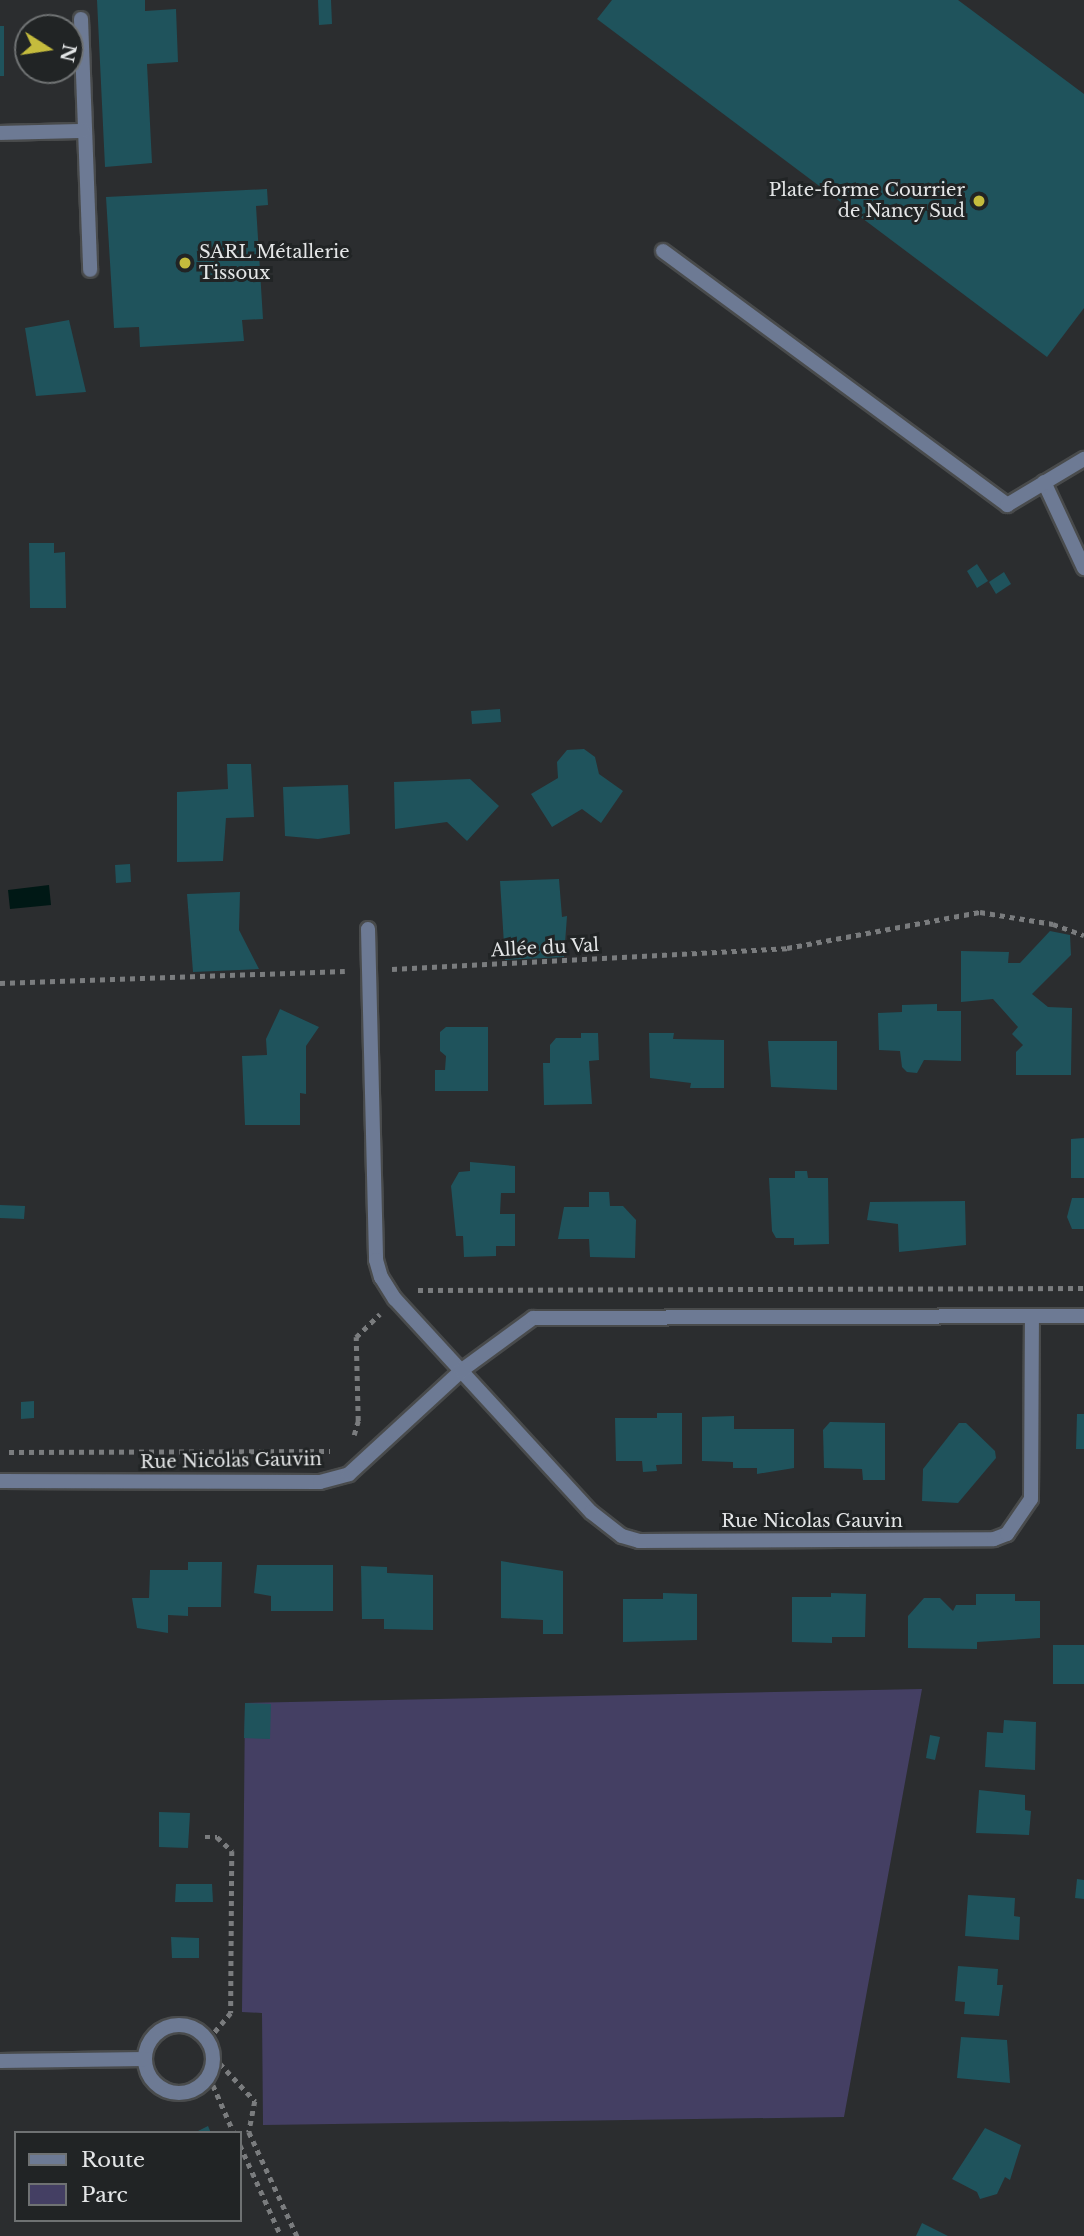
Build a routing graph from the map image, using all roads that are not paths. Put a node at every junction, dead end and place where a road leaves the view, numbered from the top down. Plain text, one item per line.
1 (82, 84) edge
2 (83, 131) junction
3 (0, 133) edge
4 (663, 251) dead end
5 (90, 270) dead end
6 (1084, 458) edge
7 (1044, 482) junction
8 (1084, 568) edge
9 (368, 929) dead end
10 (1031, 1316) junction
11 (1084, 1316) edge
12 (462, 1370) junction
13 (0, 1481) edge
14 (145, 2059) junction
15 (0, 2062) edge

1 - 2 street
2 - 3 street
2 - 5 street
4 - 7 street
6 - 7 street
7 - 8 street
9 - 12 street, Rue Nicolas Gauvin
10 - 11 street, Rue Nicolas Gauvin
10 - 12 street, Rue Nicolas Gauvin
10 - 12 street, Rue Nicolas Gauvin
12 - 13 street, Rue Nicolas Gauvin
14 - 14 street
14 - 15 street

